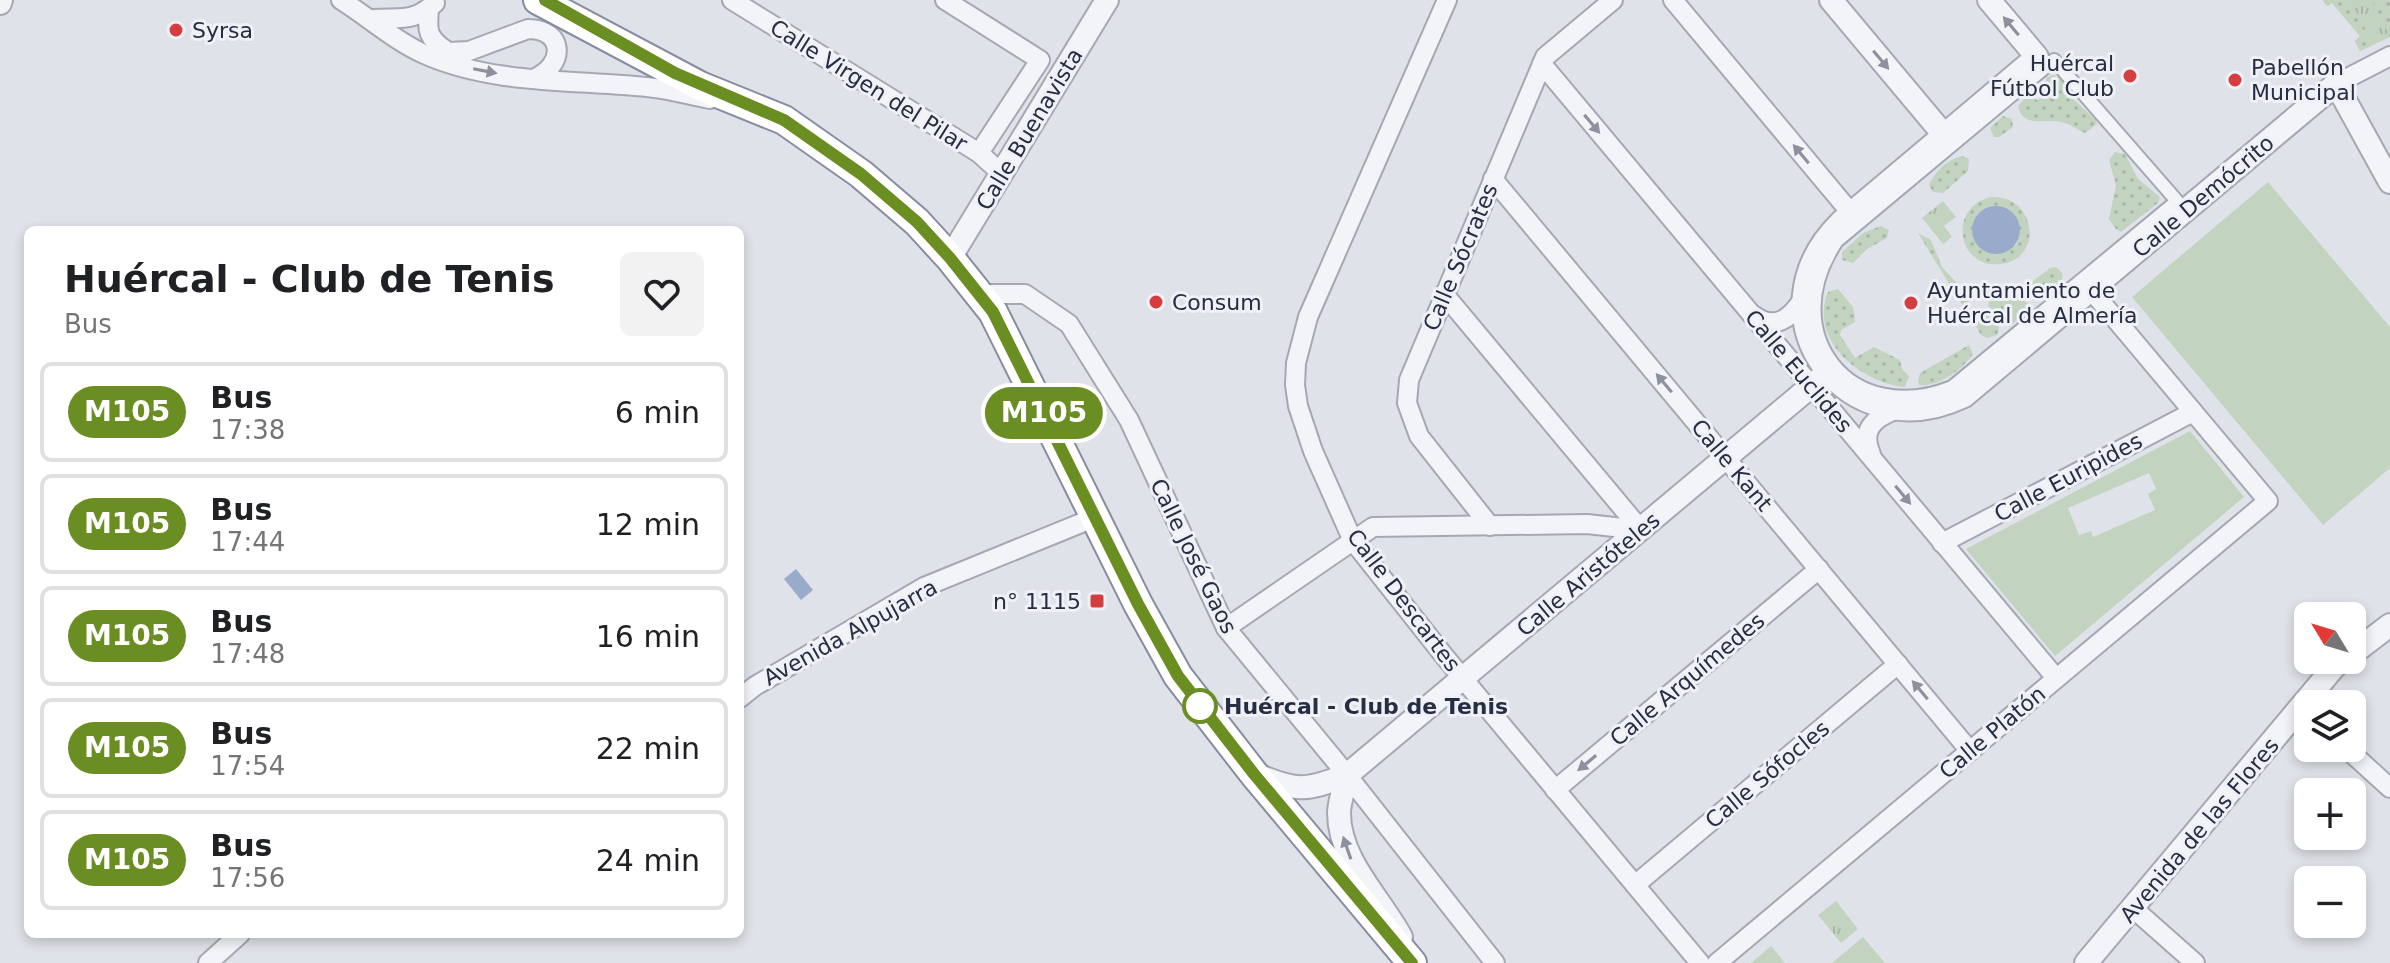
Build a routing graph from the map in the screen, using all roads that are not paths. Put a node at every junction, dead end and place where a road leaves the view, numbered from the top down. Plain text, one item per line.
1 (341, 0) edge
2 (732, 0) edge
3 (945, 0) edge
4 (1107, 0) edge
5 (1447, 0) edge
6 (1613, 0) edge
7 (1673, 0) edge
8 (1831, 0) edge
9 (544, 1) edge
10 (1992, 1) edge
11 (433, 4) edge
12 (378, 16) edge
13 (2390, 56) edge
14 (1542, 64) junction
15 (533, 79) junction
16 (2336, 84) junction
17 (752, 107) junction
18 (1944, 135) junction
19 (979, 153) junction
20 (1002, 174) junction
21 (1493, 179) junction
22 (2390, 182) edge
23 (1851, 213) junction
24 (950, 258) junction
25 (2091, 290) junction
26 (979, 294) junction
27 (1444, 294) junction
28 (1803, 299) junction
29 (1748, 310) junction
30 (1816, 334) joint
31 (1819, 379) junction
32 (1895, 410) junction
33 (2193, 412) junction
34 (1726, 458) junction
35 (1875, 463) junction
36 (1096, 517) junction
37 (1490, 526) junction
38 (1641, 530) junction
39 (1353, 541) junction
40 (1942, 543) junction
41 (1819, 569) junction
42 (2390, 625) edge
43 (1226, 628) junction
44 (2366, 643) edge
45 (1898, 664) junction
46 (2056, 678) junction
47 (1463, 679) junction
48 (744, 695) edge
49 (2294, 722) edge
50 (1970, 751) junction
51 (2361, 762) edge
52 (1254, 774) junction
53 (1347, 775) junction
54 (2390, 788) edge
55 (1555, 790) junction
56 (1635, 885) junction
57 (2134, 909) junction
58 (236, 938) edge
59 (208, 963) edge
60 (1414, 963) edge
61 (1495, 963) edge
62 (1700, 963) edge
63 (1717, 963) edge
64 (2086, 963) edge
65 (2195, 963) edge

1 - 12 street
2 - 19 street, Calle Virgen del Pilar
3 - 19 street
4 - 20 street, Calle Buenavista
5 - 39 street, Calle Descartes
6 - 14 street, Calle Sócrates
23 -> 7 street
8 -> 18 street
9 - 17 highway
18 -> 10 street
11 - 12 street
11 - 15 street
12 -> 15 street
13 - 16 street
14 - 21 street, Calle Sócrates
14 -> 29 street, Calle Euclides
15 - 17 street
16 - 22 street
16 - 25 street, Calle Demócrito
17 - 24 highway
18 - 23 street
19 - 20 street, Calle Virgen del Pilar
20 - 24 street, Calle Buenavista
21 - 27 street, Calle Sócrates
34 -> 21 street, Calle Kant
23 - 28 street
24 - 26 highway
25 - 32 street, Calle Demócrito
25 - 33 street
26 - 36 highway
26 - 43 street, Calle José Gaos
27 - 37 street, Calle Sócrates
27 - 38 street
28 - 29 street
28 - 31 street, Calle Demócrito
29 - 31 street, Calle Euclides
30 - 30 street
31 - 32 street, Calle Demócrito
31 - 34 street, Calle Aristóteles
31 - 35 street, Calle Euclides
32 - 35 street
33 - 40 street, Calle Euripides
33 - 46 street, Calle Platón
34 - 38 street, Calle Aristóteles
34 - 41 street, Calle Kant
35 -> 40 street, Calle Euclides
36 - 48 street, Avenida Alpujarra
36 - 52 highway
37 - 38 street
37 - 39 street
38 - 47 street, Calle Aristóteles
39 - 43 street
39 - 47 street, Calle Descartes
40 - 46 street, Calle Euclides
41 - 45 street, Calle Kant
41 -> 55 street, Calle Arquímedes
42 - 44 street
43 - 53 street, Calle José Gaos
50 -> 45 street, Calle Kant
45 - 56 street, Calle Sófocles
46 - 50 street, Calle Platón
47 - 53 street, Calle Aristóteles
47 - 55 street, Calle Descartes
49 - 57 street, Avenida de las Flores
50 - 63 street, Calle Platón
51 - 54 street
52 - 53 street, Calle Aristóteles
52 - 60 highway
60 -> 53 street
53 - 61 street, Calle José Gaos
55 - 56 street, Calle Descartes
56 - 62 street, Calle Descartes
57 - 64 street, Avenida de las Flores
57 - 65 street
58 - 59 street

